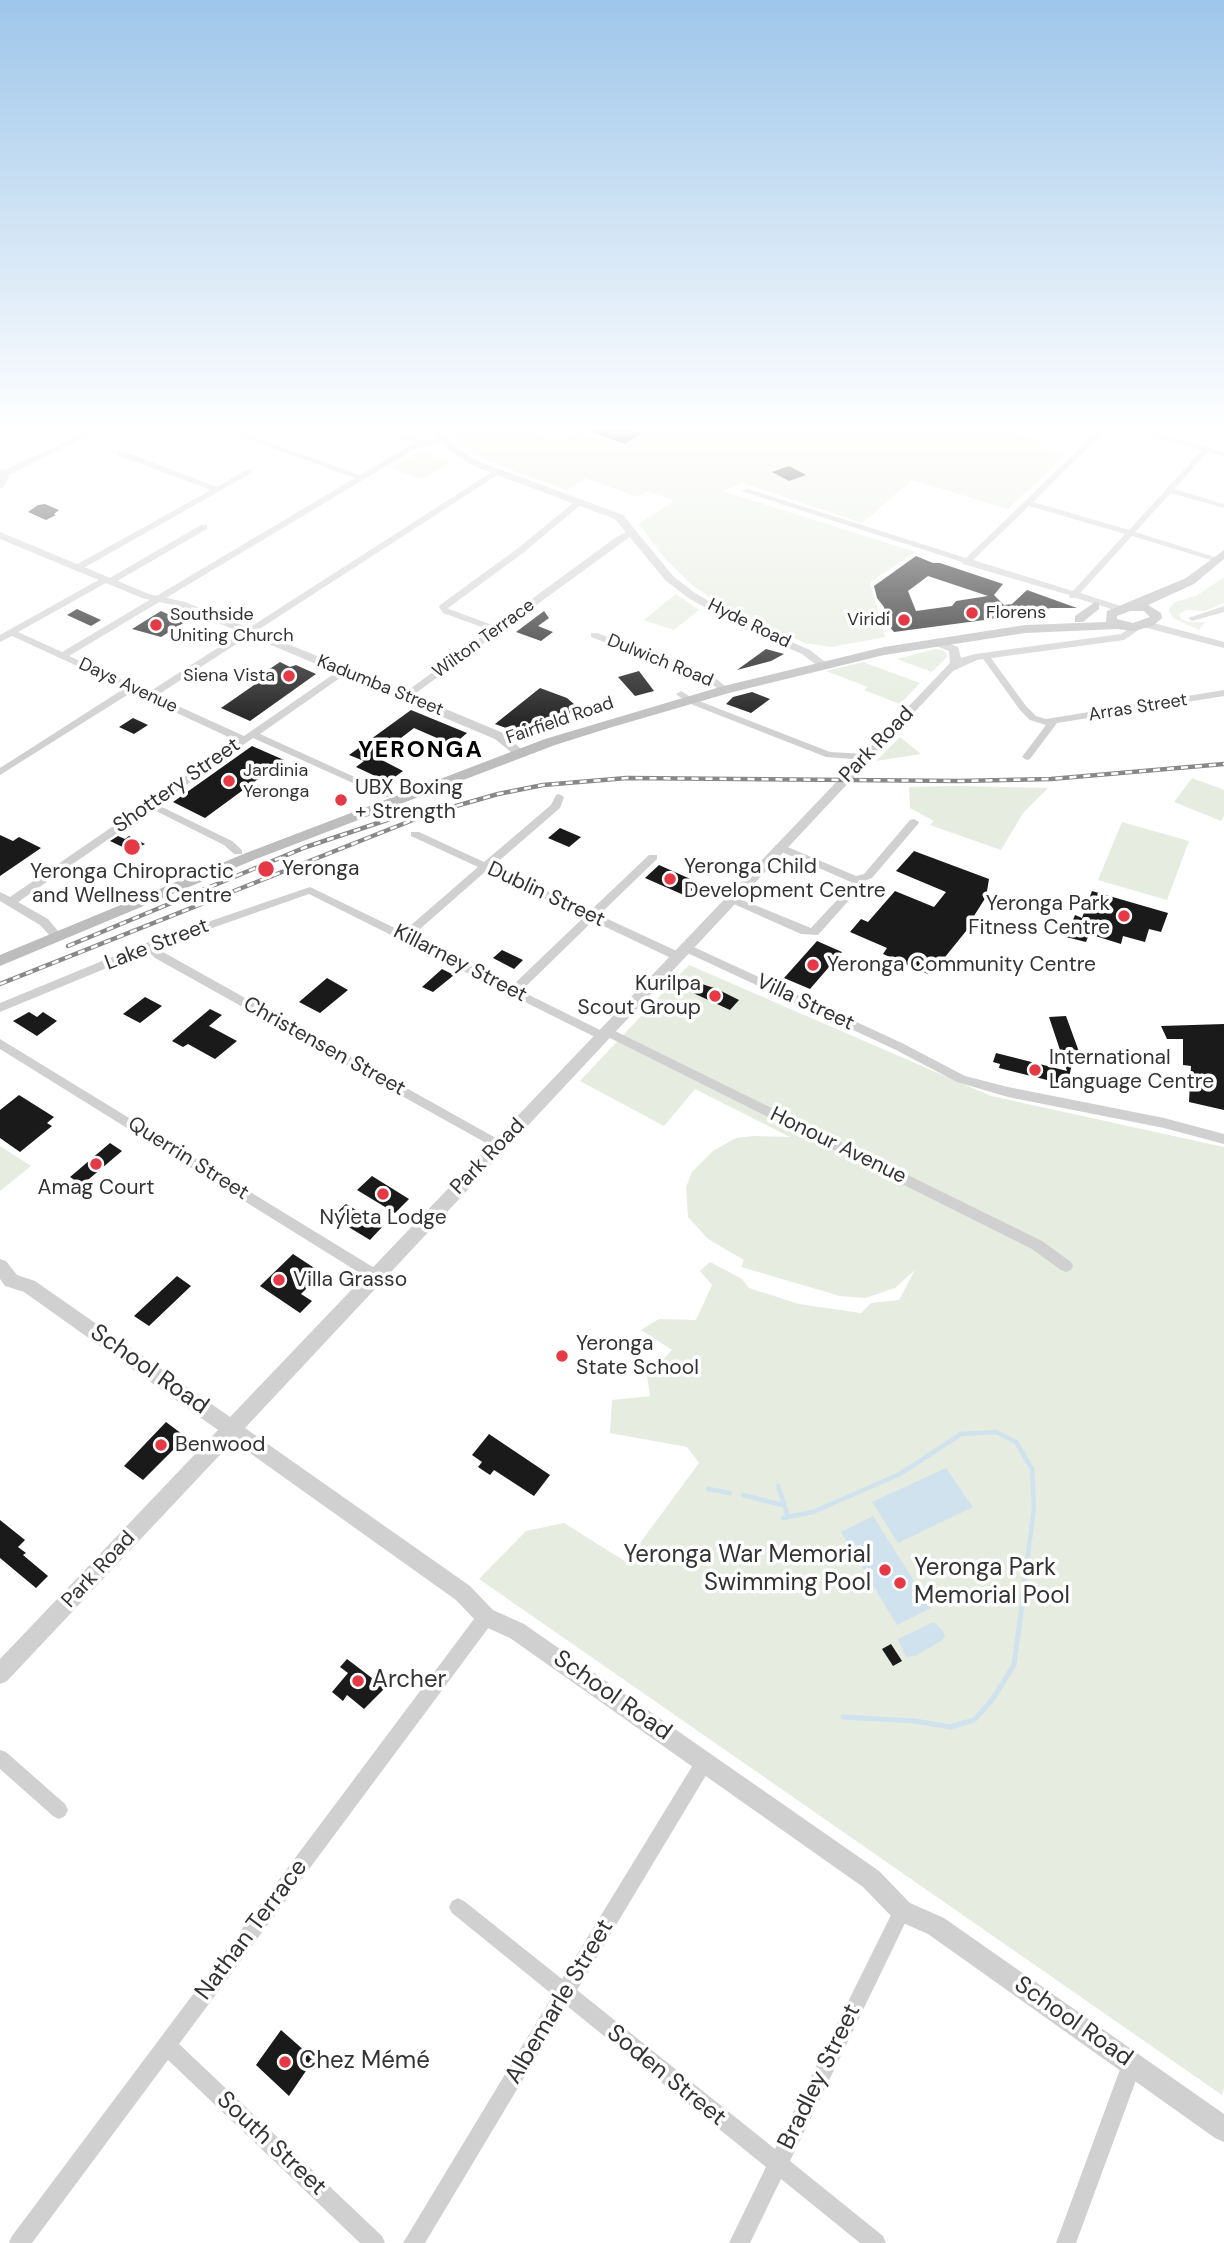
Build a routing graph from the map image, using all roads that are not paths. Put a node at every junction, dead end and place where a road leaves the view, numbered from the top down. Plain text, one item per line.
1 (144, 531) edge
2 (197, 531) edge
3 (273, 531) edge
4 (406, 531) edge
5 (545, 531) edge
6 (868, 531) edge
7 (999, 531) edge
8 (1122, 531) edge
9 (1132, 531) edge
10 (631, 533) joint
11 (1130, 533) junction
12 (0, 534) edge
13 (1222, 560) edge
14 (966, 562) junction
15 (77, 568) junction
16 (107, 581) junction
17 (1073, 596) junction
18 (158, 599) junction
19 (1090, 603) junction
20 (1224, 609) edge
21 (1119, 616) junction
22 (1192, 618) dead end
23 (1079, 619) junction
24 (1149, 620) junction
25 (497, 630) junction
26 (11, 632) junction
27 (248, 632) junction
28 (594, 635) dead end
29 (1106, 638) junction
30 (0, 639) edge
31 (935, 642) junction
32 (1224, 645) edge
33 (62, 656) junction
34 (985, 656) junction
35 (820, 662) junction
36 (956, 664) junction
37 (344, 671) junction
38 (721, 687) junction
39 (132, 688) junction
40 (1224, 693) edge
41 (149, 696) junction
42 (406, 696) junction
43 (686, 697) junction
44 (1053, 722) junction
45 (248, 737) junction
46 (518, 750) junction
47 (865, 757) junction
48 (1027, 757) dead end
49 (0, 772) edge
50 (387, 795) junction
51 (559, 797) dead end
52 (150, 805) junction
53 (914, 822) dead end
54 (415, 834) dead end
55 (779, 848) junction
56 (238, 852) junction
57 (653, 857) dead end
58 (485, 867) junction
59 (856, 880) junction
60 (317, 892) joint
61 (5, 899) edge
62 (731, 899) junction
63 (592, 916) junction
64 (55, 933) junction
65 (405, 936) junction
66 (150, 946) junction
67 (0, 951) edge
68 (681, 952) junction
69 (0, 961) edge
70 (514, 991) junction
71 (0, 1008) edge
72 (605, 1034) junction
73 (0, 1043) edge
74 (1224, 1139) edge
75 (499, 1145) junction
76 (1066, 1266) dead end
77 (376, 1276) junction
78 (4, 1279) edge
79 (232, 1428) junction
80 (486, 1617) junction
81 (0, 1674) edge
82 (0, 1758) edge
83 (705, 1761) junction
84 (59, 1810) dead end
85 (458, 1907) dead end
86 (902, 1911) junction
87 (565, 1996) junction
88 (166, 2045) junction
89 (1132, 2064) junction
90 (1224, 2129) edge
91 (777, 2165) junction
92 (19, 2243) edge
93 (375, 2243) edge
94 (414, 2243) edge
95 (739, 2243) edge
96 (876, 2243) edge
97 (1066, 2243) edge

1 - 15 street
2 - 16 street
3 - 18 street
4 - 27 street
5 - 25 street
6 - 14 street
7 - 14 street
8 - 11 street
9 - 11 street
10 - 25 street, Wilton Terrace
10 - 35 street, Hyde Road
11 - 13 street
11 - 17 street
12 - 15 street, Kadumba Street
13 - 21 main road, Fairfield Road
13 - 24 main road, Fairfield Road
14 - 17 street
15 - 16 street, Kadumba Street
16 - 18 street, Kadumba Street
16 - 26 street
17 - 19 street
18 - 27 street, Kadumba Street
18 - 33 street
19 - 21 street
19 - 23 main road
20 - 22 street
21 - 23 main road, Fairfield Road
21 - 24 main road
21 - 24 main road
21 - 29 street, Fairfield Road
21 - 31 main road, Fairfield Road
23 - 35 main road, Fairfield Road
24 - 29 street, Fairfield Road
24 - 32 street
25 - 42 street, Wilton Terrace
26 - 30 street
26 - 33 street, Days Avenue
27 - 37 street, Kadumba Street
27 - 41 street
28 - 38 street, Dulwich Road
29 - 34 street, Fairfield Road
31 - 35 main road, Fairfield Road
31 - 36 street
33 - 39 street, Days Avenue
34 - 36 street
34 - 44 street
35 - 38 main road, Fairfield Road
36 - 47 street, Park Road
37 - 42 street, Kadumba Street
37 - 45 street, Shottery Street
38 - 43 main road, Fairfield Road
39 - 41 street, Days Avenue
39 - 49 street
40 - 44 street, Arras Street
41 - 45 street, Days Avenue
42 - 46 street, Kadumba Street
43 - 46 main road, Fairfield Road
43 - 47 street
44 - 48 street
45 - 50 street, Days Avenue
45 - 52 street, Shottery Street
46 - 50 main road, Fairfield Road
46 - 64 main road, Fairfield Road
47 - 55 street, Park Road
50 - 56 main road, Fairfield Road
51 - 58 street
52 - 56 street
52 - 61 street, Shottery Street
53 - 59 street
54 - 58 street, Dublin Street
55 - 59 street
55 - 62 street, Park Road
56 - 64 main road, Fairfield Road
57 - 63 street
58 - 63 street, Dublin Street
58 - 65 street
59 - 62 street
60 - 65 street, Killarney Street
60 - 66 street, Lake Street
61 - 64 street
62 - 68 street, Park Road
63 - 68 street, Dublin Street
63 - 70 street
64 - 67 main road, Fairfield Road
64 - 69 main road, Fairfield Road
65 - 70 street, Killarney Street
66 - 71 street, Lake Street
66 - 75 street, Christensen Street
68 - 72 street, Park Road
68 - 74 street, Villa Street
70 - 72 street, Killarney Street
72 - 75 street, Park Road
72 - 76 street, Honour Avenue
73 - 77 street, Querrin Street
75 - 77 street, Park Road
77 - 79 street, Park Road
78 - 79 street, School Road
79 - 80 street, School Road
79 - 81 street, Park Road
80 - 83 street, School Road
80 - 88 street, Nathan Terrace
82 - 84 street
83 - 86 street, School Road
83 - 87 street, Albemarle Street
85 - 87 street, Soden Street
86 - 89 street, School Road
86 - 91 street, Bradley Street
87 - 91 street, Soden Street
87 - 94 street, Albemarle Street
88 - 92 street, Nathan Terrace
88 - 93 street, South Street
89 - 90 street, School Road
89 - 97 street
91 - 95 street, Bradley Street
91 - 96 street, Soden Street

